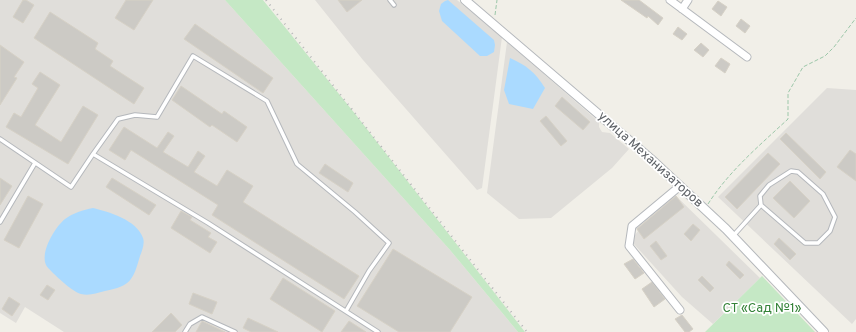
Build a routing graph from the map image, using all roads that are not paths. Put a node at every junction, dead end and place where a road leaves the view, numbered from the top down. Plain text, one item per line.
1 (390, 0) edge
2 (465, 0) edge
3 (670, 0) edge
4 (688, 0) edge
5 (394, 5) dead end
6 (682, 9) junction
7 (748, 57) dead end
8 (0, 138) edge
9 (93, 154) junction
10 (35, 163) junction
11 (680, 186) junction
12 (761, 205) junction
13 (0, 222) edge
14 (733, 236) junction
15 (680, 310) dead end
16 (346, 312) junction
17 (185, 332) edge
18 (235, 332) edge
19 (378, 332) edge
20 (824, 332) edge

1 - 5 lane
2 - 11 street, улица Механизаторов
3 - 6 street
4 - 6 street
6 - 7 street
8 - 10 lane
9 - 10 lane
9 - 16 lane
9 - 16 lane
10 - 13 lane
11 - 14 street, улица Механизаторов
11 - 15 street
12 - 12 lane
12 - 14 lane
14 - 20 street, улица Механизаторов
16 - 19 lane
17 - 18 lane

